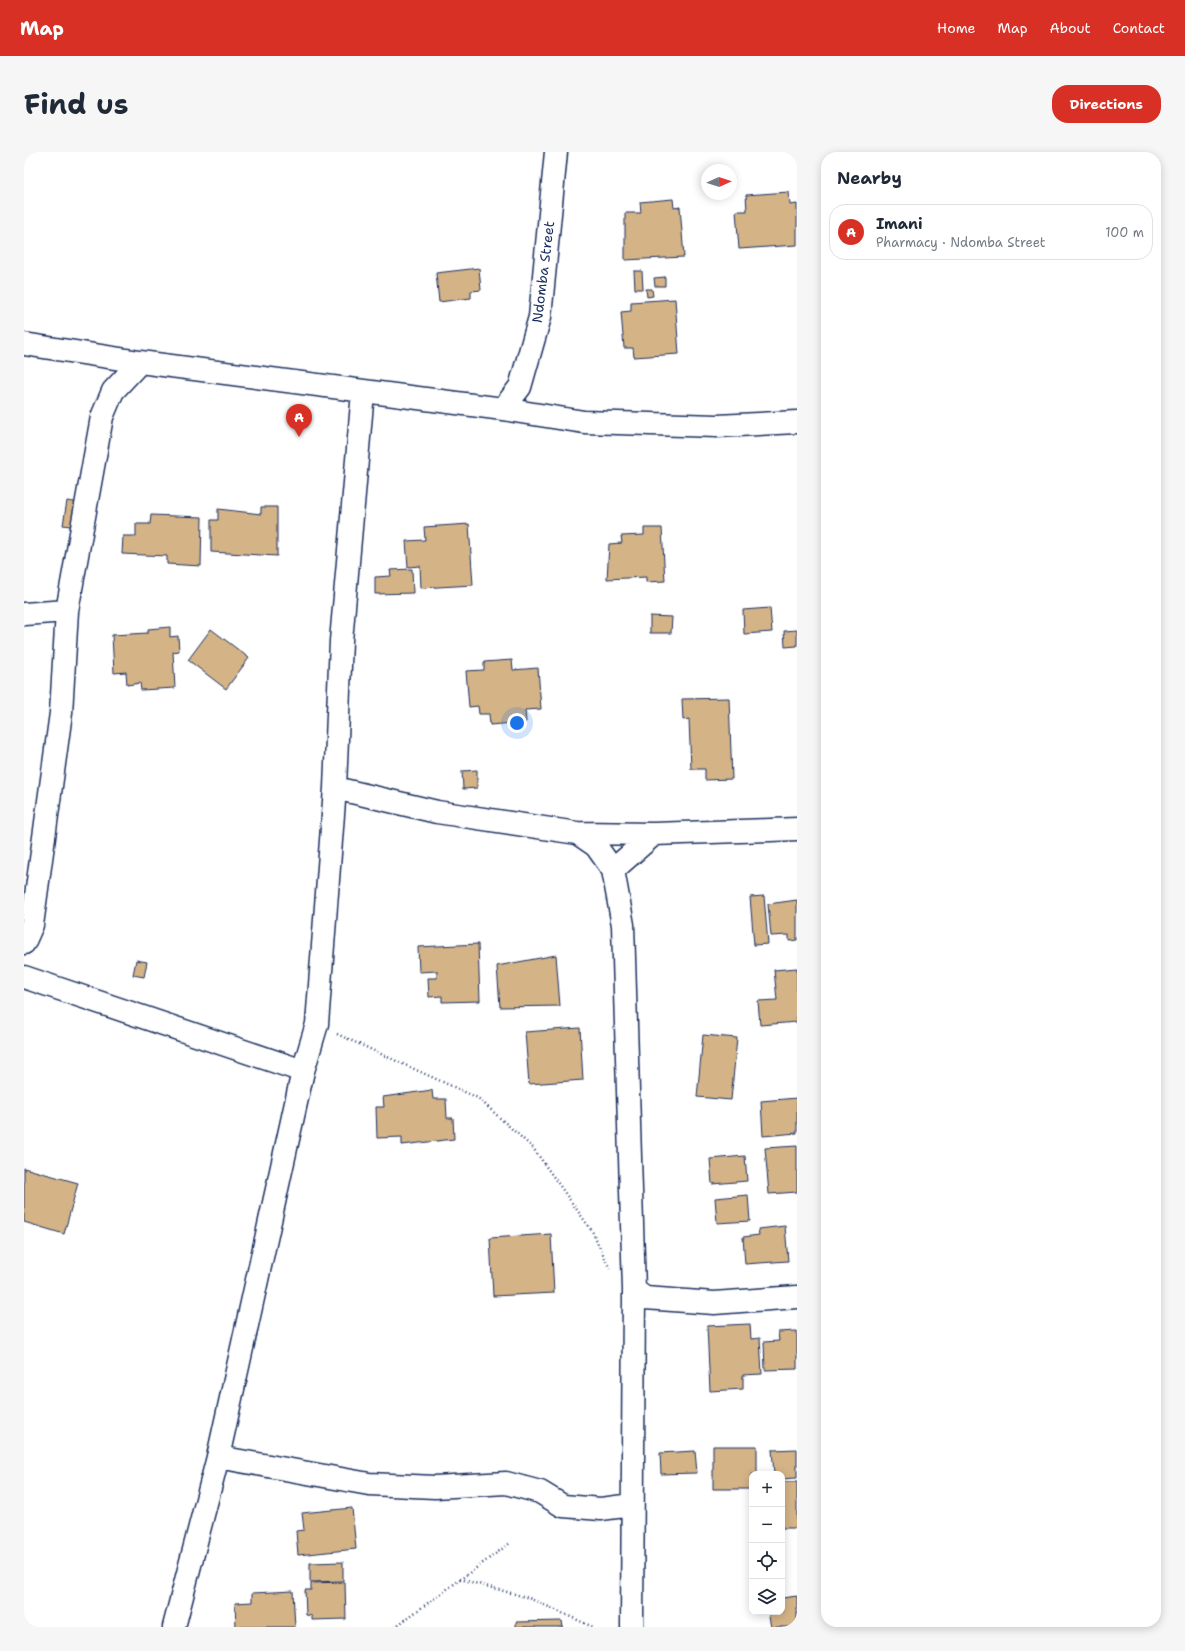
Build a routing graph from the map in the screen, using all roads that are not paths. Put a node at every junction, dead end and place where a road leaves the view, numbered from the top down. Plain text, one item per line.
1 (556, 152) edge
2 (24, 344) edge
3 (140, 362) junction
4 (362, 392) junction
5 (503, 409) junction
6 (797, 422) edge
7 (67, 611) junction
8 (24, 614) edge
9 (336, 788) junction
10 (797, 829) edge
11 (577, 833) junction
12 (654, 834) junction
13 (613, 870) junction
14 (24, 943) edge
15 (24, 976) edge
16 (303, 1071) junction
17 (634, 1289) junction
18 (797, 1297) edge
19 (218, 1457) junction
20 (632, 1505) junction
21 (174, 1627) edge
22 (632, 1627) edge

1 - 5 street, Ndomba Street
2 - 3 street
3 - 4 street
3 - 7 street
4 - 5 street
4 - 9 street
5 - 6 street
7 - 8 street
7 - 14 street
9 - 11 street
9 - 16 street
10 - 12 street
11 - 12 street
11 - 13 street
12 - 13 street
13 - 17 street
15 - 16 street
16 - 19 street
17 - 18 street
17 - 20 street
19 - 20 street
19 - 21 street
20 - 22 street

